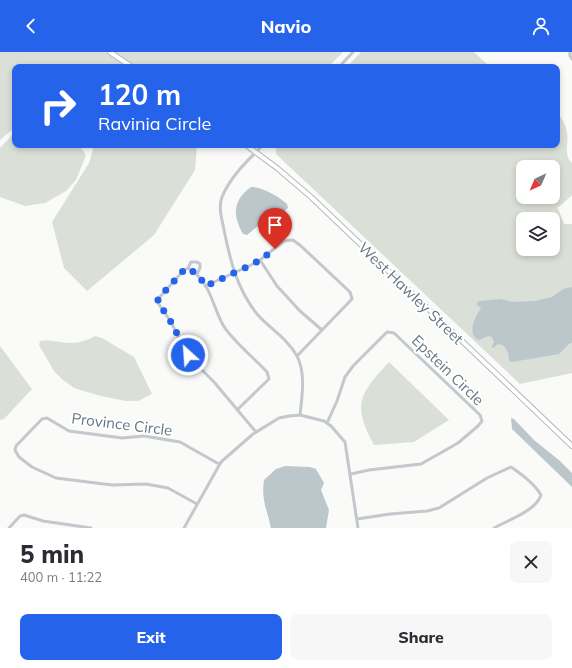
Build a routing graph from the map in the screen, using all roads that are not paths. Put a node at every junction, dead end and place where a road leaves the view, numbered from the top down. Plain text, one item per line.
1 (110, 52) edge
2 (353, 52) edge
3 (569, 53) edge
4 (572, 59) edge
5 (128, 64) edge
6 (342, 64) edge
7 (250, 148) edge
8 (260, 148) edge
9 (256, 152) junction
10 (260, 260) junction
11 (188, 268) junction
12 (234, 273) junction
13 (197, 274) junction
14 (206, 286) junction
15 (322, 330) junction
16 (297, 356) junction
17 (237, 410) junction
18 (300, 415) junction
19 (327, 423) junction
20 (256, 432) junction
21 (572, 446) edge
22 (219, 464) junction
23 (351, 474) junction
24 (197, 504) junction
25 (357, 519) junction
26 (9, 528) edge
27 (91, 528) edge
28 (184, 528) edge
29 (358, 528) edge
30 (494, 528) edge

1 - 5 street
2 - 6 street
3 - 4 street
7 - 9 street, West Hawley Street
8 - 9 street
9 - 12 street
9 - 21 street, West Hawley Street
10 - 12 street
10 - 15 street
10 - 15 street
11 - 13 street
11 - 13 street
11 - 17 street
12 - 14 street
12 - 16 street
13 - 14 street
14 - 17 street
15 - 16 street
16 - 18 street
17 - 20 street
18 - 19 street
18 - 20 street
19 - 23 street
19 - 23 street, Epstein Circle
20 - 22 street
22 - 24 street
22 - 24 street, Province Circle
23 - 25 street
24 - 28 street
25 - 29 street
25 - 30 street
26 - 27 street

